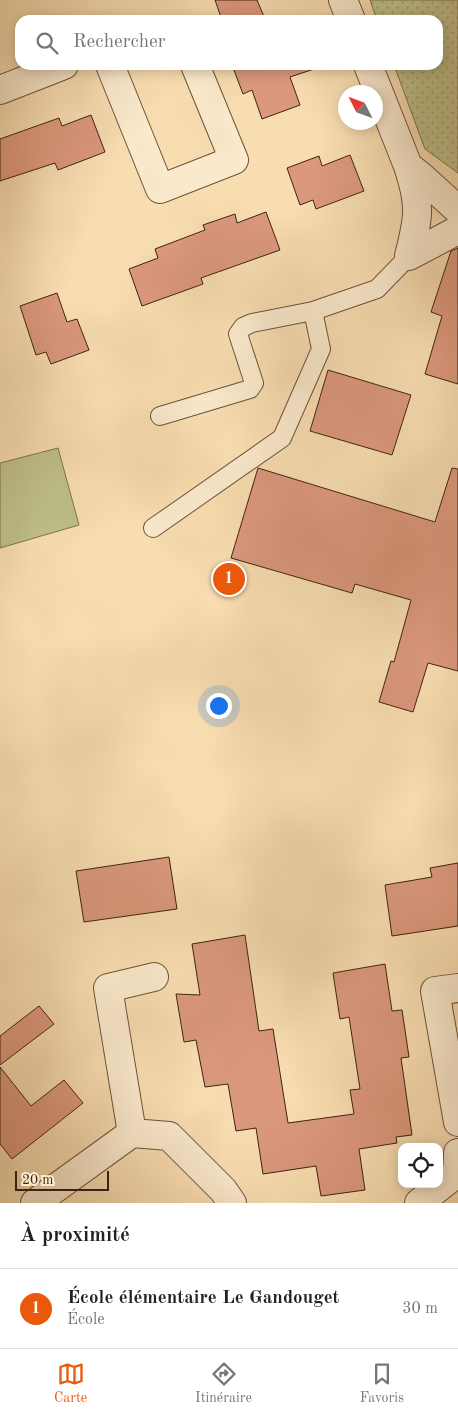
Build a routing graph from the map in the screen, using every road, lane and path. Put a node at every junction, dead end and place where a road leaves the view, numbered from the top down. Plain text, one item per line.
1 (343, 0) edge
2 (349, 15) edge
3 (51, 70) edge
4 (112, 70) edge
5 (197, 70) edge
6 (370, 70) edge
7 (0, 90) edge
8 (408, 166) junction
9 (458, 210) edge
10 (458, 230) edge
11 (409, 256) junction
12 (313, 311) junction
13 (160, 416) dead end
14 (153, 528) dead end
15 (154, 977) dead end
16 (458, 988) edge
17 (458, 1122) edge
18 (132, 1133) junction
19 (458, 1153) edge
20 (35, 1203) edge
21 (232, 1203) edge
22 (419, 1203) edge

1 - 2 street
3 - 7 street
4 - 5 street
6 - 8 street
8 - 9 street
8 - 11 street
10 - 11 street
11 - 12 lane
12 - 13 lane
12 - 14 lane
15 - 18 street
16 - 17 street
18 - 20 street
18 - 21 street
19 - 22 street

